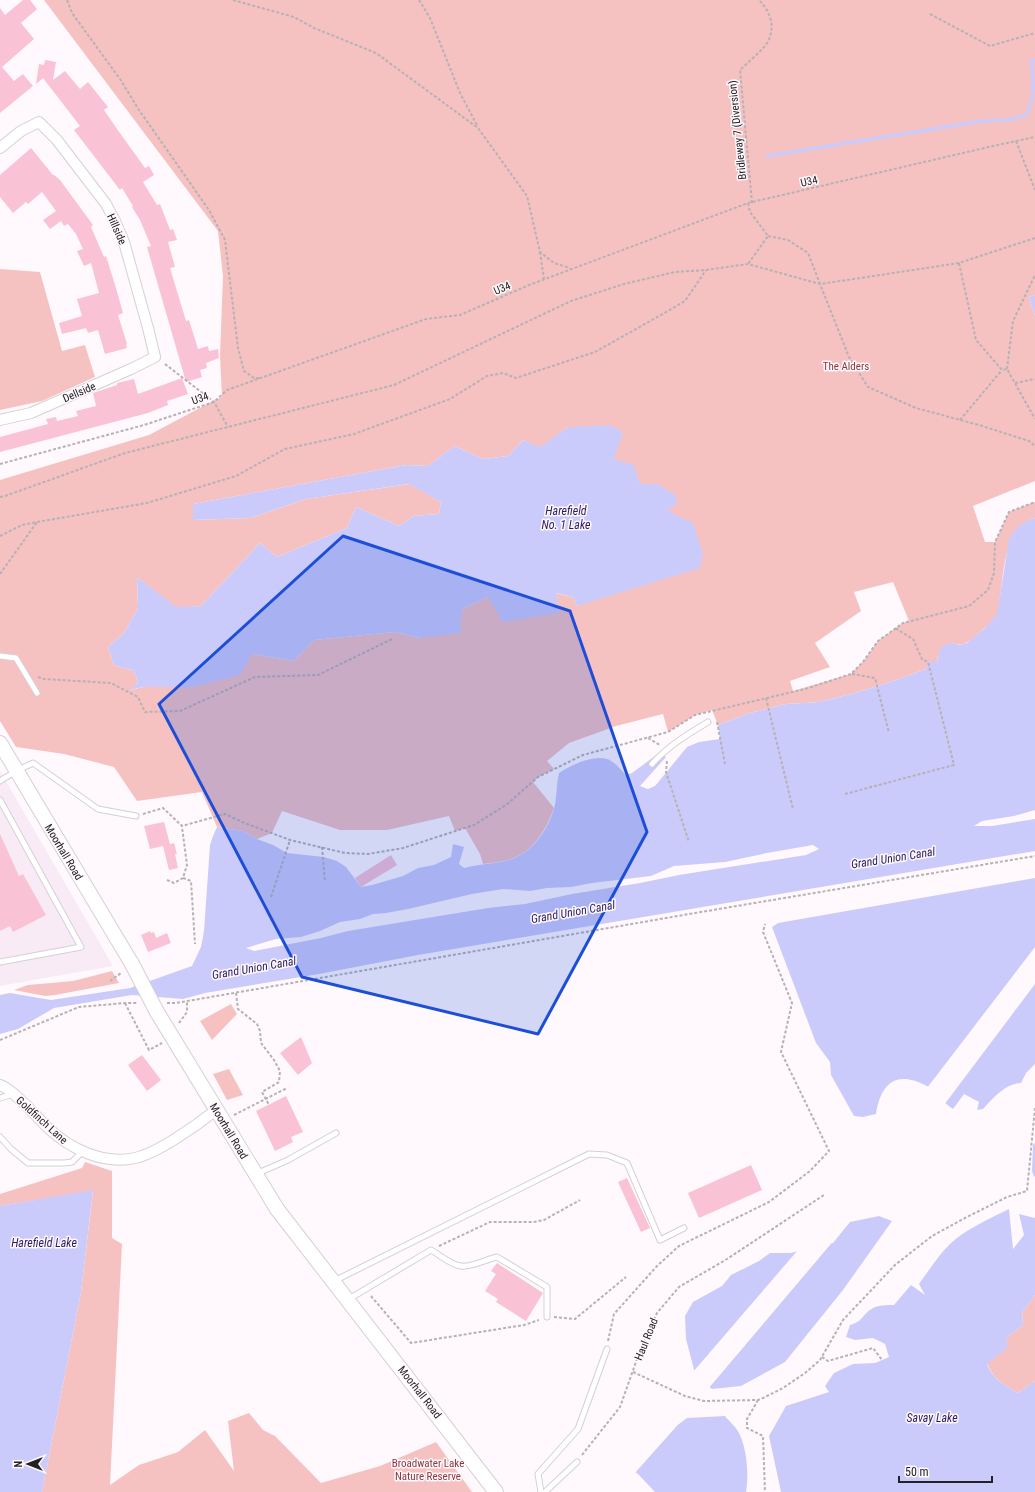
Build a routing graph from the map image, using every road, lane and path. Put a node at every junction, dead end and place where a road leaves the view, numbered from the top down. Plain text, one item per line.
1 (67, 0) edge
2 (233, 0) edge
3 (419, 0) edge
4 (759, 0) edge
5 (930, 14) dead end
6 (1035, 33) edge
7 (478, 128) junction
8 (1035, 137) edge
9 (1016, 142) junction
10 (0, 148) edge
11 (1035, 190) edge
12 (748, 203) junction
13 (752, 203) junction
14 (768, 236) junction
15 (1035, 238) edge
16 (540, 252) junction
17 (748, 264) junction
18 (959, 264) junction
19 (571, 268) junction
20 (706, 270) junction
21 (1035, 275) edge
22 (544, 279) junction
23 (820, 284) junction
24 (154, 357) joint
25 (165, 364) dead end
26 (1007, 369) junction
27 (1002, 370) junction
28 (261, 378) junction
29 (1035, 379) edge
30 (1015, 383) junction
31 (214, 402) junction
32 (0, 420) edge
33 (960, 420) junction
34 (1035, 420) edge
35 (228, 427) junction
36 (1035, 446) edge
37 (0, 464) edge
38 (0, 497) edge
39 (1035, 502) edge
40 (37, 522) junction
41 (0, 536) edge
42 (0, 574) edge
43 (895, 628) junction
44 (392, 639) dead end
45 (0, 656) edge
46 (25, 673) junction
47 (851, 674) junction
48 (37, 692) dead end
49 (766, 698) junction
50 (708, 722) dead end
51 (889, 733) dead end
52 (721, 739) dead end
53 (0, 744) edge
54 (652, 764) dead end
55 (725, 764) dead end
56 (16, 771) junction
57 (666, 772) dead end
58 (0, 781) edge
59 (845, 794) dead end
60 (1, 803) edge
61 (793, 809) dead end
62 (136, 816) joint
63 (182, 826) junction
64 (290, 840) junction
65 (689, 842) dead end
66 (322, 847) junction
67 (1035, 856) edge
68 (183, 878) junction
69 (167, 880) dead end
70 (325, 882) dead end
71 (271, 897) dead end
72 (765, 924) dead end
73 (195, 944) dead end
74 (0, 962) edge
75 (126, 969) junction
76 (110, 981) dead end
77 (236, 993) junction
78 (176, 1025) dead end
79 (0, 1040) edge
80 (163, 1042) dead end
81 (0, 1084) edge
82 (288, 1088) dead end
83 (13, 1094) junction
84 (0, 1098) edge
85 (266, 1099) junction
86 (269, 1105) dead end
87 (1035, 1108) edge
88 (216, 1110) junction
89 (231, 1116) dead end
90 (336, 1133) dead end
91 (0, 1137) edge
92 (82, 1152) junction
93 (255, 1174) junction
94 (824, 1195) dead end
95 (580, 1200) dead end
96 (684, 1228) dead end
97 (431, 1250) junction
98 (626, 1277) dead end
99 (334, 1281) junction
100 (365, 1289) junction
101 (348, 1299) junction
102 (547, 1317) junction
103 (607, 1348) joint
104 (821, 1358) junction
105 (882, 1360) dead end
106 (633, 1372) junction
107 (758, 1400) junction
108 (577, 1462) joint
109 (496, 1492) edge
110 (541, 1492) edge
111 (545, 1492) edge
112 (765, 1492) edge

1 - 28 path
2 - 7 path
3 - 7 path
4 - 13 path, Bridleway 7 (Diversion)
5 - 6 path
7 - 16 path
8 - 9 path, U34
9 - 11 path
9 - 13 path, U34
10 - 24 street, Hillside
12 - 13 path, U34
12 - 14 path
12 - 19 path, U34
14 - 17 path
14 - 23 path
15 - 18 path
16 - 19 path
16 - 22 path
17 - 20 path
17 - 23 path
18 - 23 path
18 - 27 path
19 - 22 path, U34
20 - 35 path
20 - 40 path
21 - 26 path
22 - 28 path, U34
23 - 33 path
24 - 32 street, Dellside
25 - 31 path
26 - 27 path
26 - 30 path
27 - 33 path
28 - 31 path, U34
29 - 30 path
30 - 34 path
31 - 35 path
31 - 37 path, U34
33 - 36 path
35 - 38 path
39 - 43 path
40 - 41 path
40 - 42 path
43 - 47 path
43 - 59 path
44 - 46 path
45 - 46 lane
46 - 48 lane
47 - 49 path
47 - 51 path
49 - 61 path
49 - 66 path
50 - 54 lane
52 - 55 path
53 - 56 street, Moorhall Road
56 - 58 lane
56 - 62 lane
56 - 75 street, Moorhall Road
57 - 65 path
60 - 74 lane
62 - 63 path
63 - 64 path
63 - 68 path
64 - 66 path
64 - 71 path
66 - 70 path
67 - 77 path
68 - 69 path
68 - 73 path
72 - 103 path
75 - 76 path
75 - 88 street, Moorhall Road, bridge
77 - 78 path
77 - 85 path
79 - 80 path
81 - 83 street, Goldfinch Lane
82 - 85 path
83 - 84 lane
83 - 92 street, Goldfinch Lane
85 - 86 path
85 - 89 path
87 - 104 path
88 - 92 street, Goldfinch Lane
88 - 93 street, Moorhall Road
90 - 93 lane
91 - 92 lane
93 - 99 street, Moorhall Road
94 - 106 path, Haul Road
95 - 97 path
96 - 99 lane
97 - 100 lane
97 - 102 lane
98 - 102 path
99 - 101 street, Moorhall Road
100 - 101 lane
100 - 102 path
101 - 109 street, Moorhall Road
103 - 110 lane
104 - 105 path
104 - 107 path
106 - 107 path
106 - 108 path, Haul Road
107 - 112 path
108 - 111 lane

